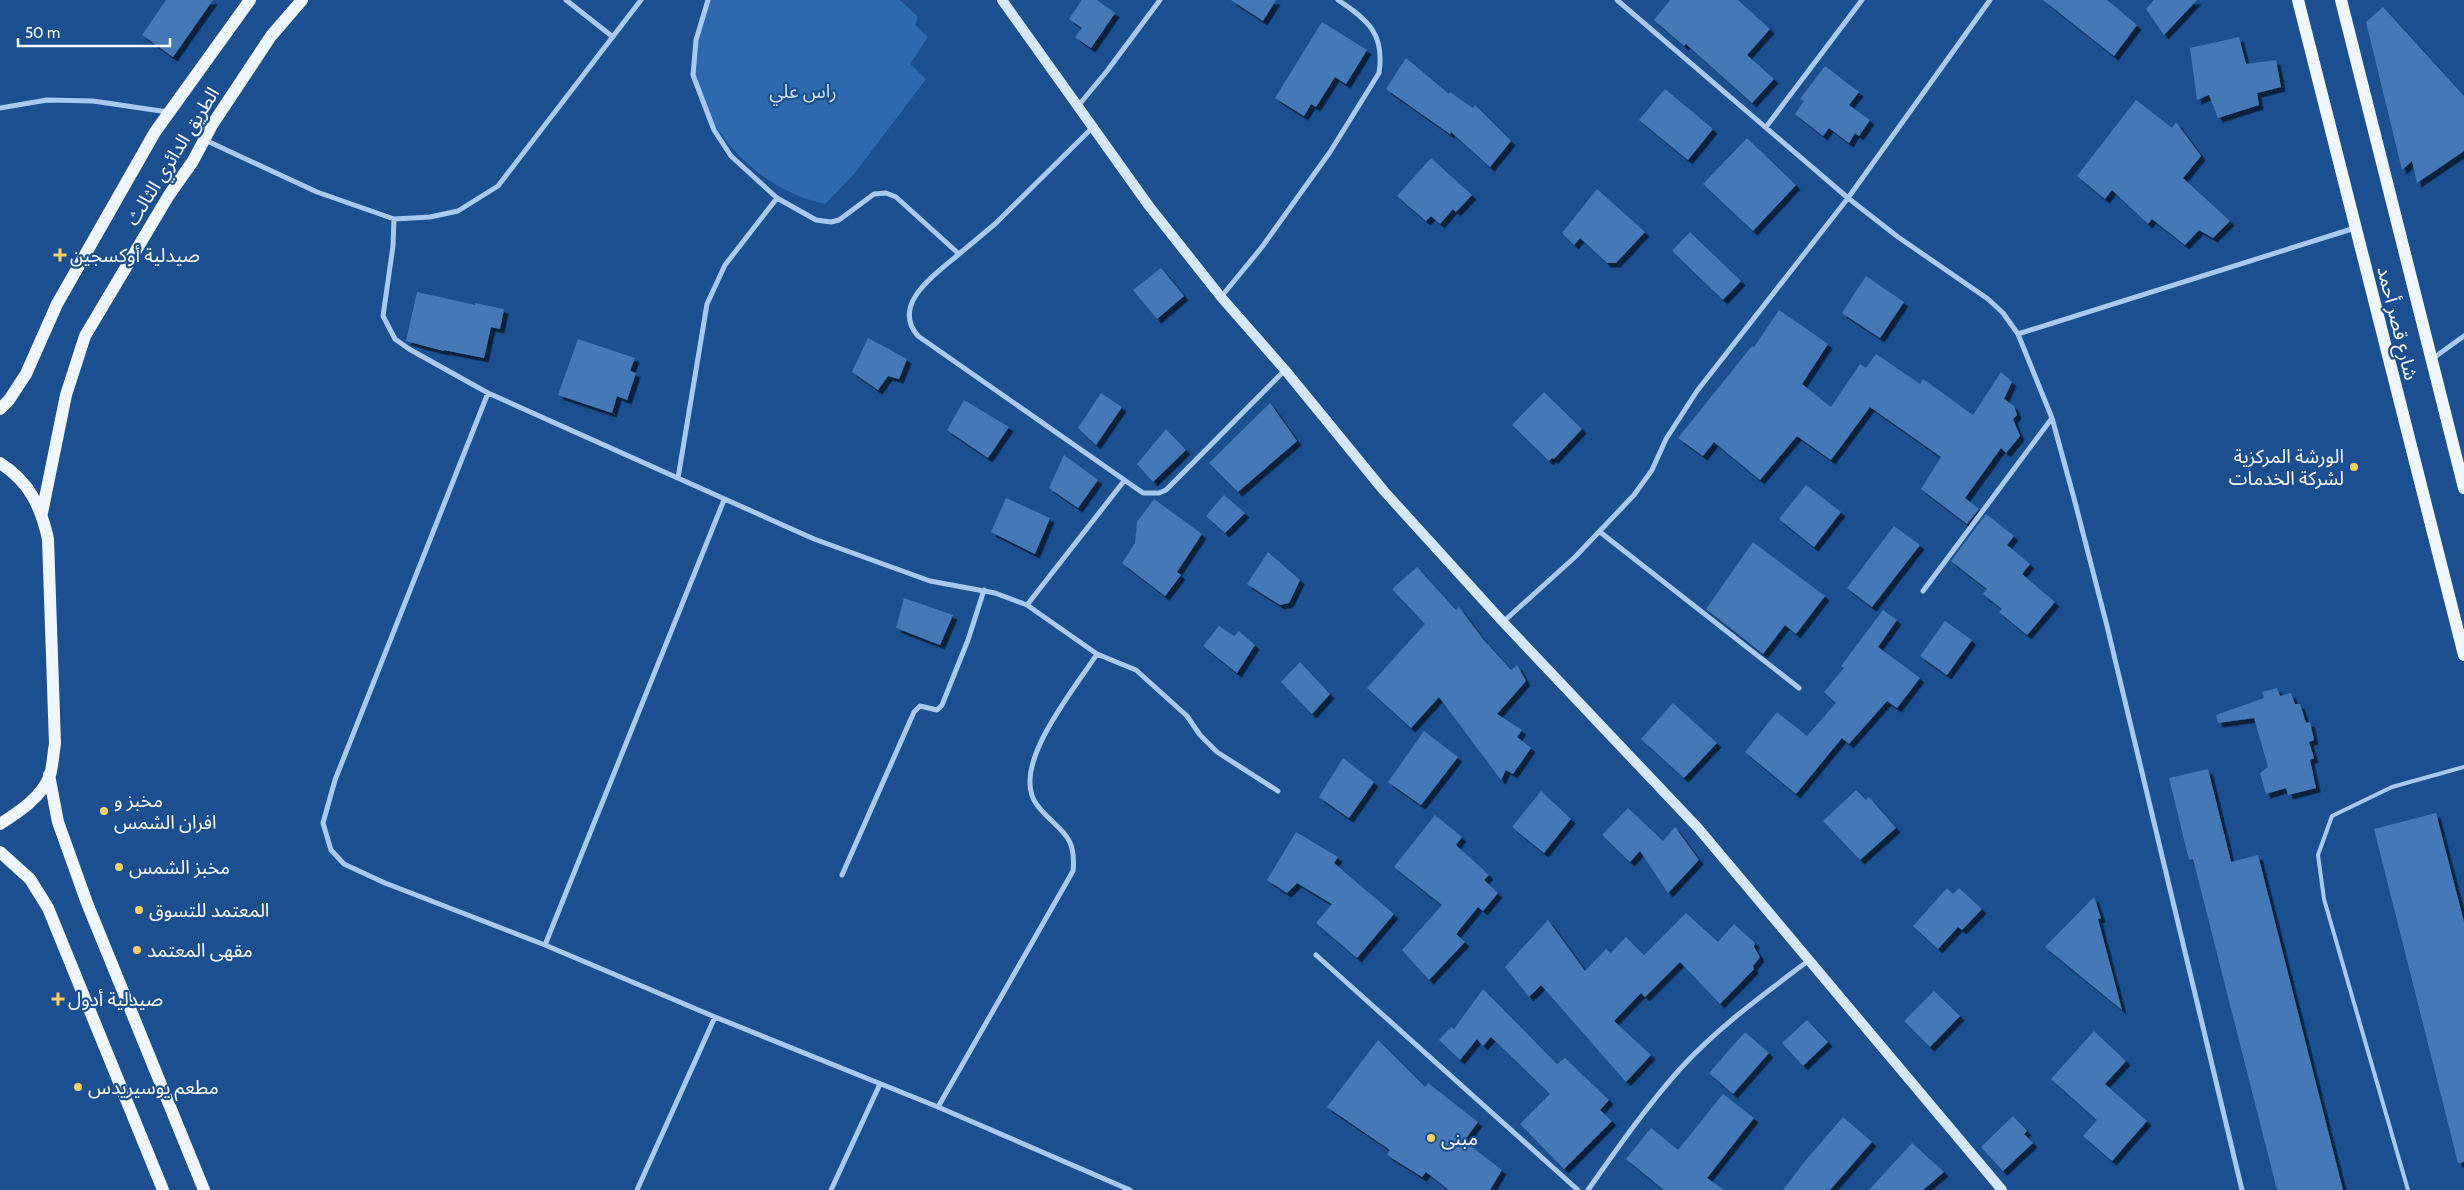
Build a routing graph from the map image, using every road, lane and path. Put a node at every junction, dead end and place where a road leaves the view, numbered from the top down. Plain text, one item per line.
1 (250, 0) edge
2 (302, 0) edge
3 (566, 0) edge
4 (641, 0) edge
5 (708, 0) edge
6 (1002, 0) edge
7 (1160, 0) edge
8 (1338, 0) edge
9 (1617, 0) edge
10 (1862, 0) edge
11 (1990, 0) edge
12 (2298, 0) edge
13 (2341, 0) edge
14 (613, 37) junction
15 (1078, 106) junction
16 (0, 108) edge
17 (171, 112) junction
18 (1766, 126) junction
19 (1092, 128) junction
20 (204, 140) junction
21 (777, 198) junction
22 (1848, 198) junction
23 (394, 219) junction
24 (2355, 228) junction
25 (959, 254) junction
26 (1221, 297) junction
27 (2018, 334) junction
28 (2464, 336) edge
29 (2432, 360) junction
30 (1285, 370) junction
31 (488, 393) junction
32 (0, 409) edge
33 (2052, 418) junction
34 (0, 463) edge
35 (678, 478) junction
36 (1124, 481) junction
37 (2464, 488) edge
38 (724, 500) junction
39 (42, 513) junction
40 (1600, 532) junction
41 (984, 590) junction
42 (1923, 591) dead end
43 (1027, 605) junction
44 (1504, 622) junction
45 (1097, 654) junction
46 (2464, 656) edge
47 (1799, 688) dead end
48 (2464, 767) edge
49 (50, 776) junction
50 (1278, 791) dead end
51 (0, 824) edge
52 (0, 852) edge
53 (842, 875) dead end
54 (545, 945) junction
55 (1316, 955) dead end
56 (1808, 961) junction
57 (715, 1017) junction
58 (880, 1084) junction
59 (938, 1107) junction
60 (162, 1190) edge
61 (204, 1190) edge
62 (637, 1190) edge
63 (831, 1190) edge
64 (1128, 1190) edge
65 (1578, 1190) edge
66 (1588, 1190) edge
67 (2002, 1190) edge
68 (2242, 1190) edge
69 (2408, 1190) edge

1 - 17 main road, الطريق الدائري الثالث
2 - 20 main road, الطريق الدائري الثالث
3 - 14 street
4 - 14 street
5 - 21 street
6 - 15 street
7 - 15 street
8 - 26 street
9 - 18 street
10 - 18 street
11 - 22 street
12 - 24 main road, شارع قصر أحمد
13 - 29 main road, شارع قصر أحمد
14 - 23 street
15 - 19 street
16 - 17 street
17 - 32 main road, الطريق الدائري الثالث
18 - 22 street
19 - 25 street
19 - 26 street
20 - 23 street
20 - 39 main road, الطريق الدائري الثالث
21 - 25 street
21 - 35 street
22 - 27 street
22 - 40 street
23 - 31 street
24 - 27 street
24 - 46 main road, شارع قصر أحمد
25 - 36 street
26 - 30 street
27 - 33 street
28 - 29 street
29 - 37 main road, شارع قصر أحمد
30 - 36 street
30 - 44 street
31 - 35 street
31 - 54 street
33 - 42 street
33 - 68 street
34 - 39 main road
35 - 38 street
36 - 43 street
38 - 41 street
38 - 54 street
39 - 49 main road
40 - 44 street
40 - 47 street
41 - 43 street
41 - 53 street
43 - 45 street
44 - 56 street
45 - 50 street
45 - 59 street
48 - 69 lane
49 - 51 main road
49 - 61 main road
52 - 60 main road
54 - 57 street
55 - 65 street
56 - 66 street
56 - 67 street
57 - 58 street
57 - 62 street
58 - 59 street
58 - 63 street
59 - 64 street

